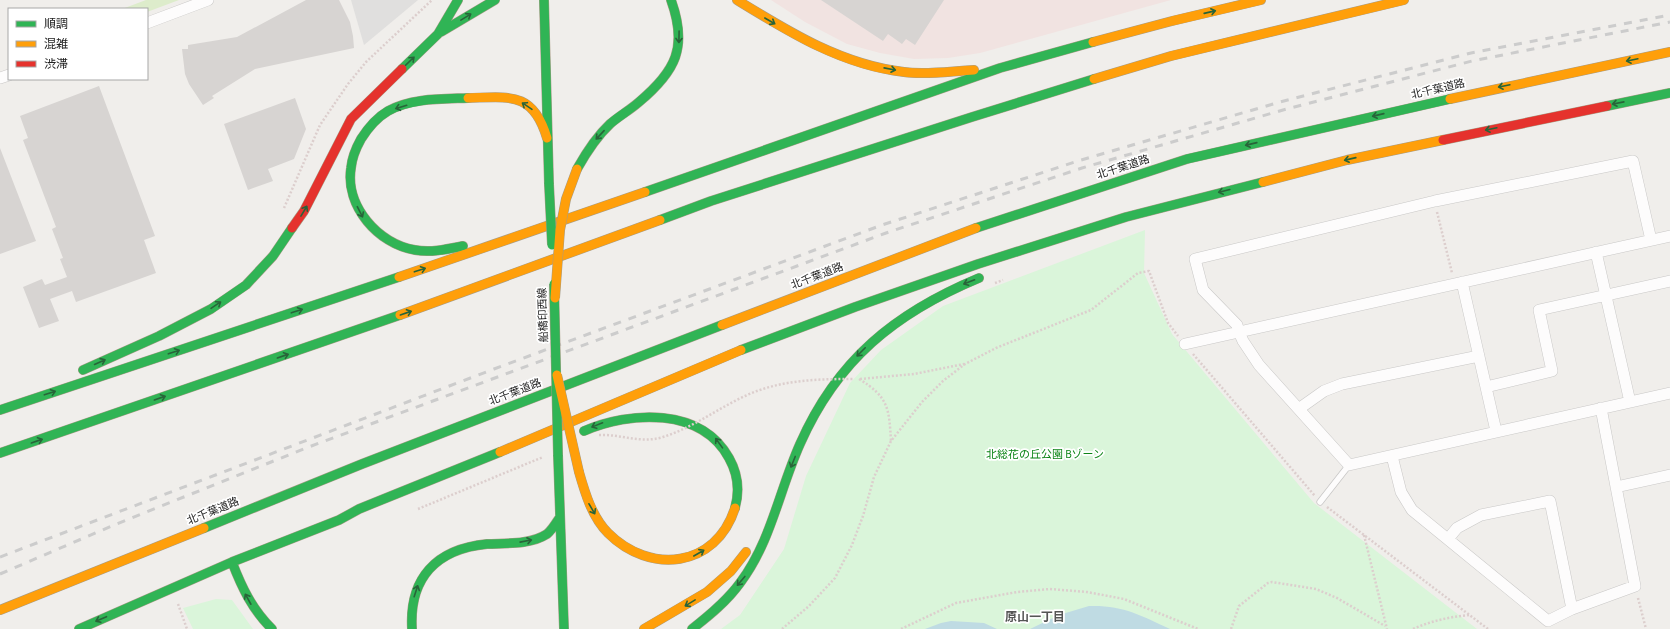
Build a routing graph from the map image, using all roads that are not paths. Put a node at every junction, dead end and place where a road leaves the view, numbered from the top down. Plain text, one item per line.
1 (208, 0) edge
2 (458, 0) edge
3 (495, 0) edge
4 (544, 0) edge
5 (671, 0) edge
6 (738, 0) edge
7 (1261, 0) edge
8 (1404, 0) edge
9 (148, 23) edge
10 (438, 34) junction
11 (1670, 52) edge
12 (1000, 68) junction
13 (1670, 93) edge
14 (547, 138) junction
15 (703, 171) junction
16 (1189, 200) junction
17 (1670, 236) edge
18 (1651, 240) junction
19 (1059, 248) dead end
20 (1596, 252) junction
21 (987, 276) dead end
22 (1670, 281) edge
23 (1458, 283) junction
24 (1606, 295) junction
25 (555, 298) junction
26 (1239, 332) junction
27 (1185, 344) road end
28 (1479, 356) junction
29 (72, 374) dead end
30 (557, 375) junction
31 (58, 381) dead end
32 (1486, 387) junction
33 (1670, 393) edge
34 (1630, 402) junction
35 (0, 407) edge
36 (1300, 408) junction
37 (1601, 408) junction
38 (0, 410) edge
39 (1496, 431) junction
40 (548, 445) dead end
41 (0, 453) edge
42 (1392, 456) junction
43 (1349, 465) junction
44 (1670, 475) edge
45 (783, 487) junction
46 (1616, 487) junction
47 (1320, 502) dead end
48 (380, 510) dead end
49 (560, 517) junction
50 (339, 520) junction
51 (1448, 539) junction
52 (232, 562) junction
53 (1572, 609) junction
54 (0, 610) edge
55 (79, 629) edge
56 (272, 629) edge
57 (412, 629) edge
58 (564, 629) edge
59 (644, 629) edge
60 (692, 629) edge

1 - 9 street
2 - 10 main road
10 -> 3 main road
4 - 14 main road, 船橋印西線
5 -> 25 main road, bridge
6 -> 12 main road
12 -> 7 main road
41 -> 8 main road
29 -> 10 main road
11 -> 54 main road, 北千葉道路
12 - 15 main road
13 -> 16 main road
14 -> 15 main road
14 - 25 main road, 船橋印西線, bridge
38 -> 15 main road
16 - 19 main road
16 - 50 main road
17 - 18 street
18 - 20 street
18 - 26 street
20 - 23 street
20 - 24 street
21 -> 45 main road
22 - 24 street
23 - 26 street
23 - 28 street
24 - 32 street
24 - 34 street
25 - 30 main road, 船橋印西線, bridge
26 - 27 street
26 - 36 street
28 - 32 street
28 - 36 street
30 -> 40 main road, bridge
30 - 49 main road, 船橋印西線, bridge
31 - 35 main road
32 - 39 street
33 - 34 street
34 - 37 street
36 - 43 street
37 - 39 street
37 - 46 street
39 - 42 street
42 - 43 street
42 - 51 street
43 - 47 lane
44 - 46 street
45 -> 59 main road
45 -> 60 main road
46 - 53 street
48 - 50 main road
57 -> 49 main road
49 - 58 main road, 船橋印西線
50 - 52 main road
51 - 53 street
51 - 53 street
52 -> 55 main road
56 -> 52 main road

